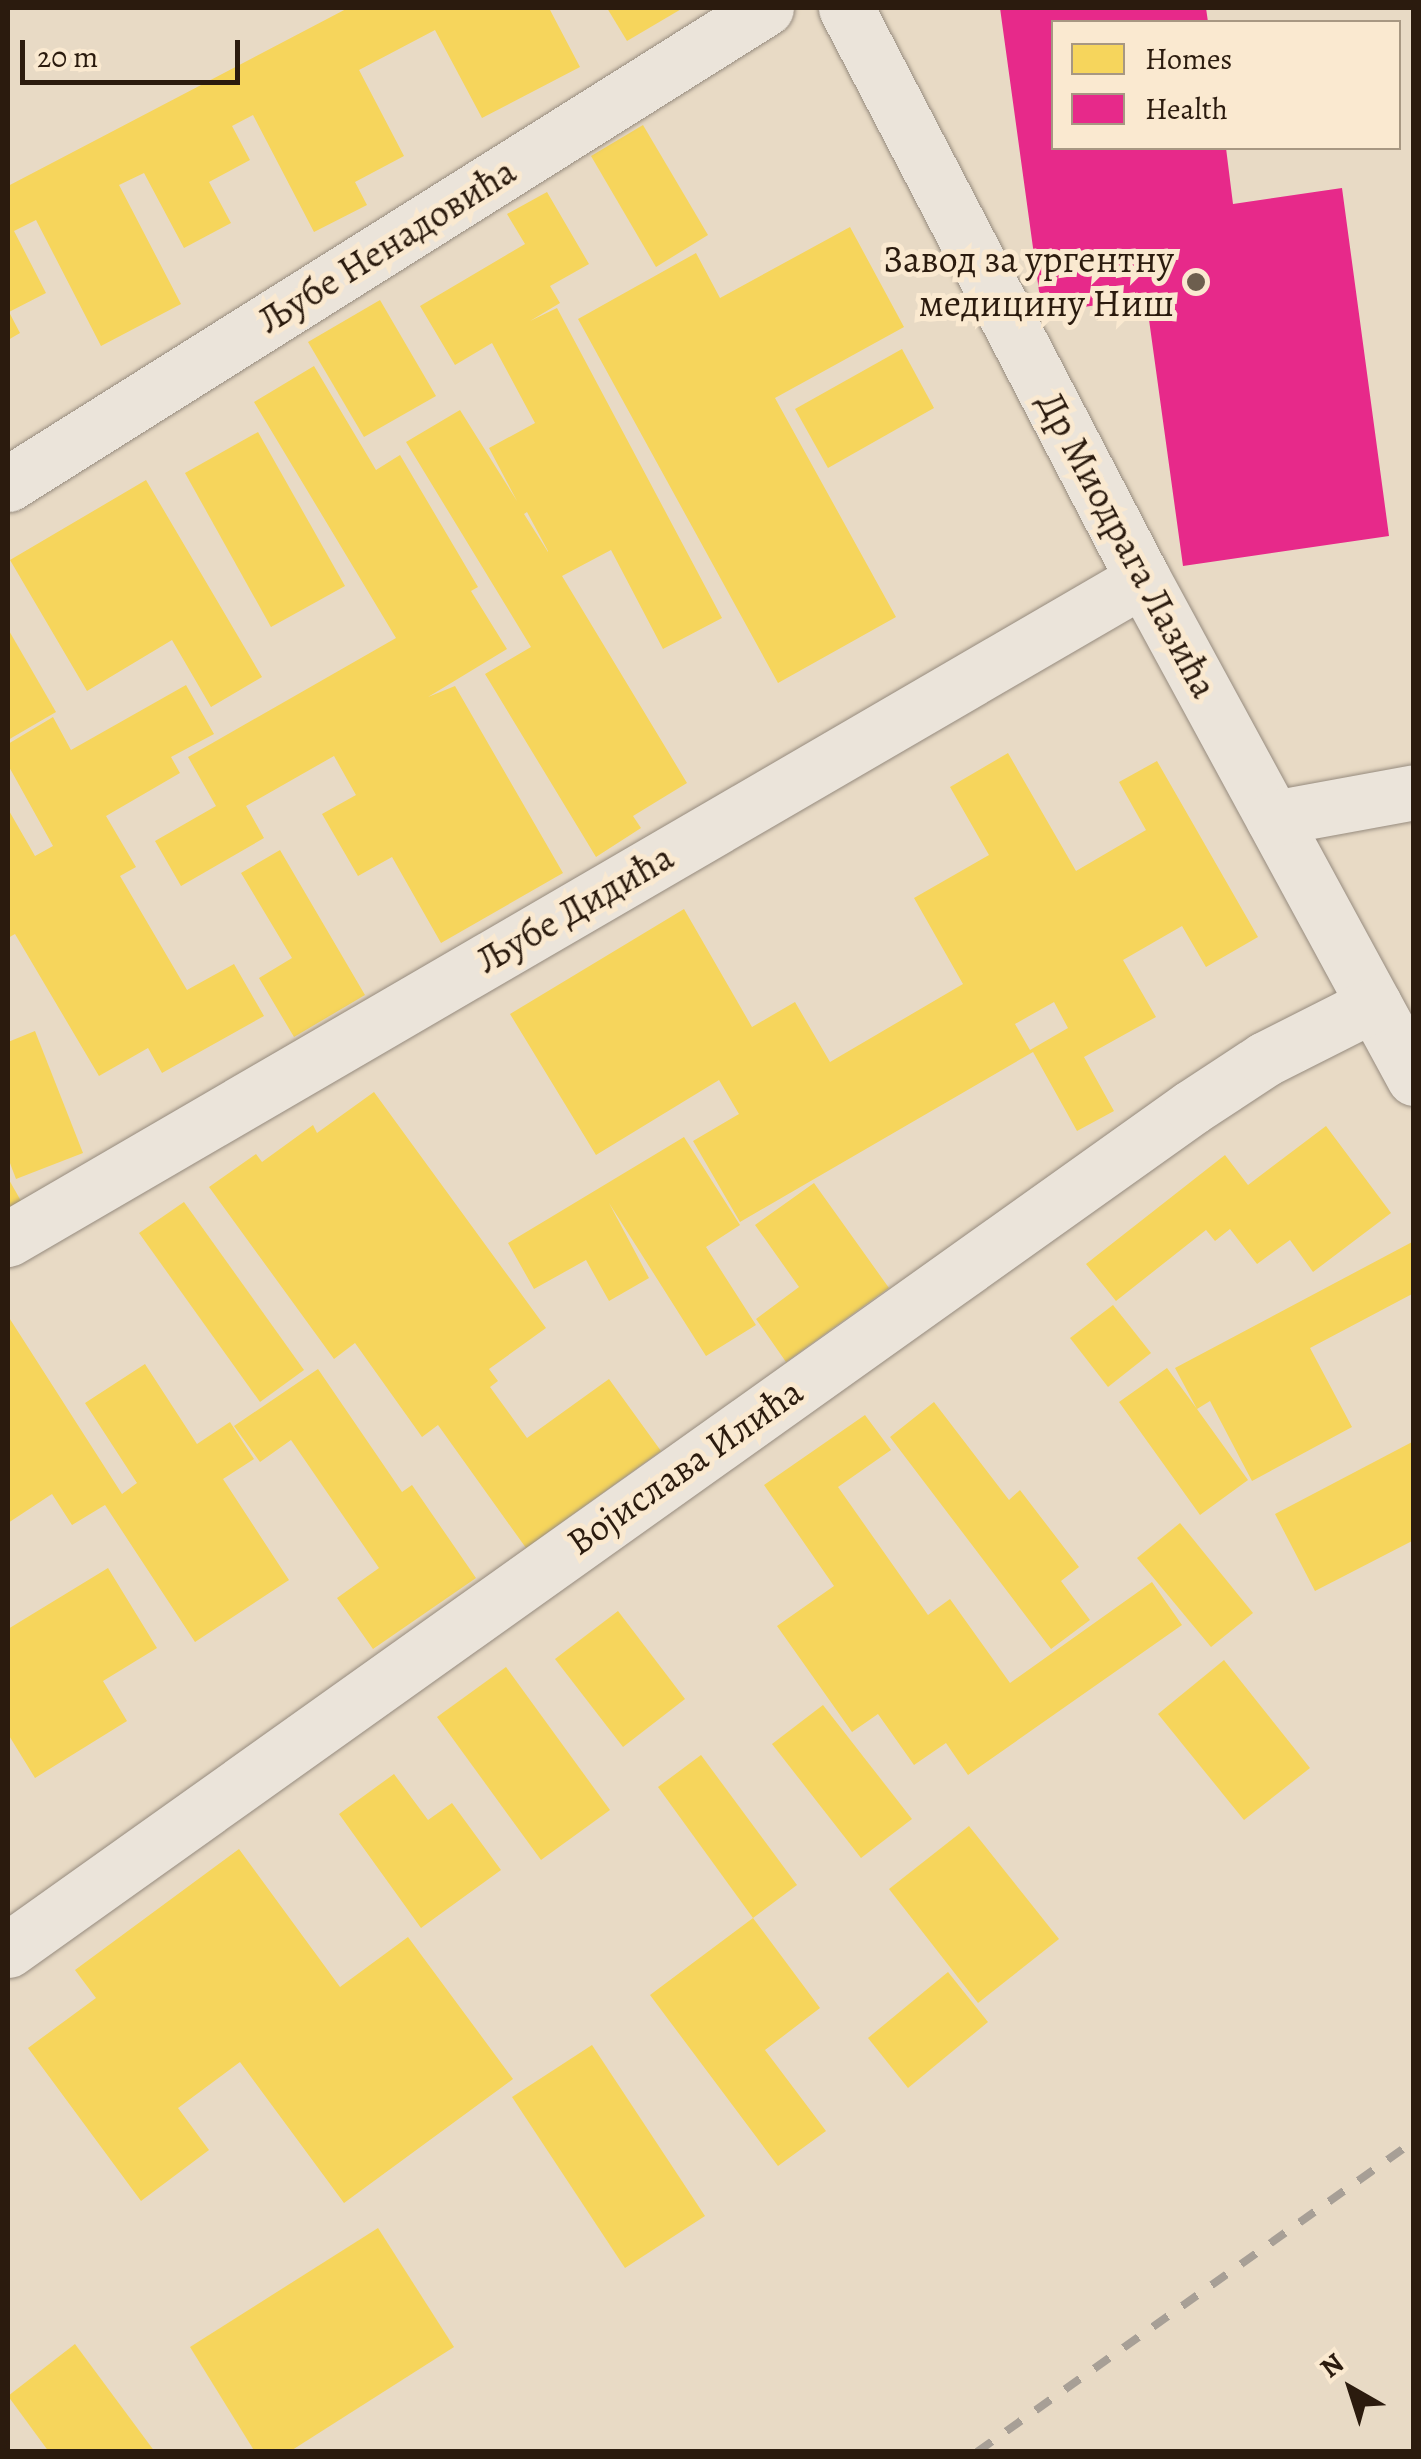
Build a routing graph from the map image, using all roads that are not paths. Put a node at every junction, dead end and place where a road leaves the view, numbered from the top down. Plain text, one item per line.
1 (766, 8) edge
2 (846, 8) edge
3 (8, 484) edge
4 (1143, 579) junction
5 (1414, 792) edge
6 (1273, 818) junction
7 (1374, 1004) junction
8 (1414, 1078) edge
9 (8, 1239) edge
10 (8, 1950) edge

1 - 3 street, Љубе Ненадовића
2 - 4 street, Др Миодрага Лазића
4 - 6 street, Др Миодрага Лазића
4 - 9 street, Љубе Дидића
5 - 6 street
6 - 7 street, Др Миодрага Лазића
7 - 8 street, Др Миодрага Лазића
7 - 10 street, Војислава Илића

